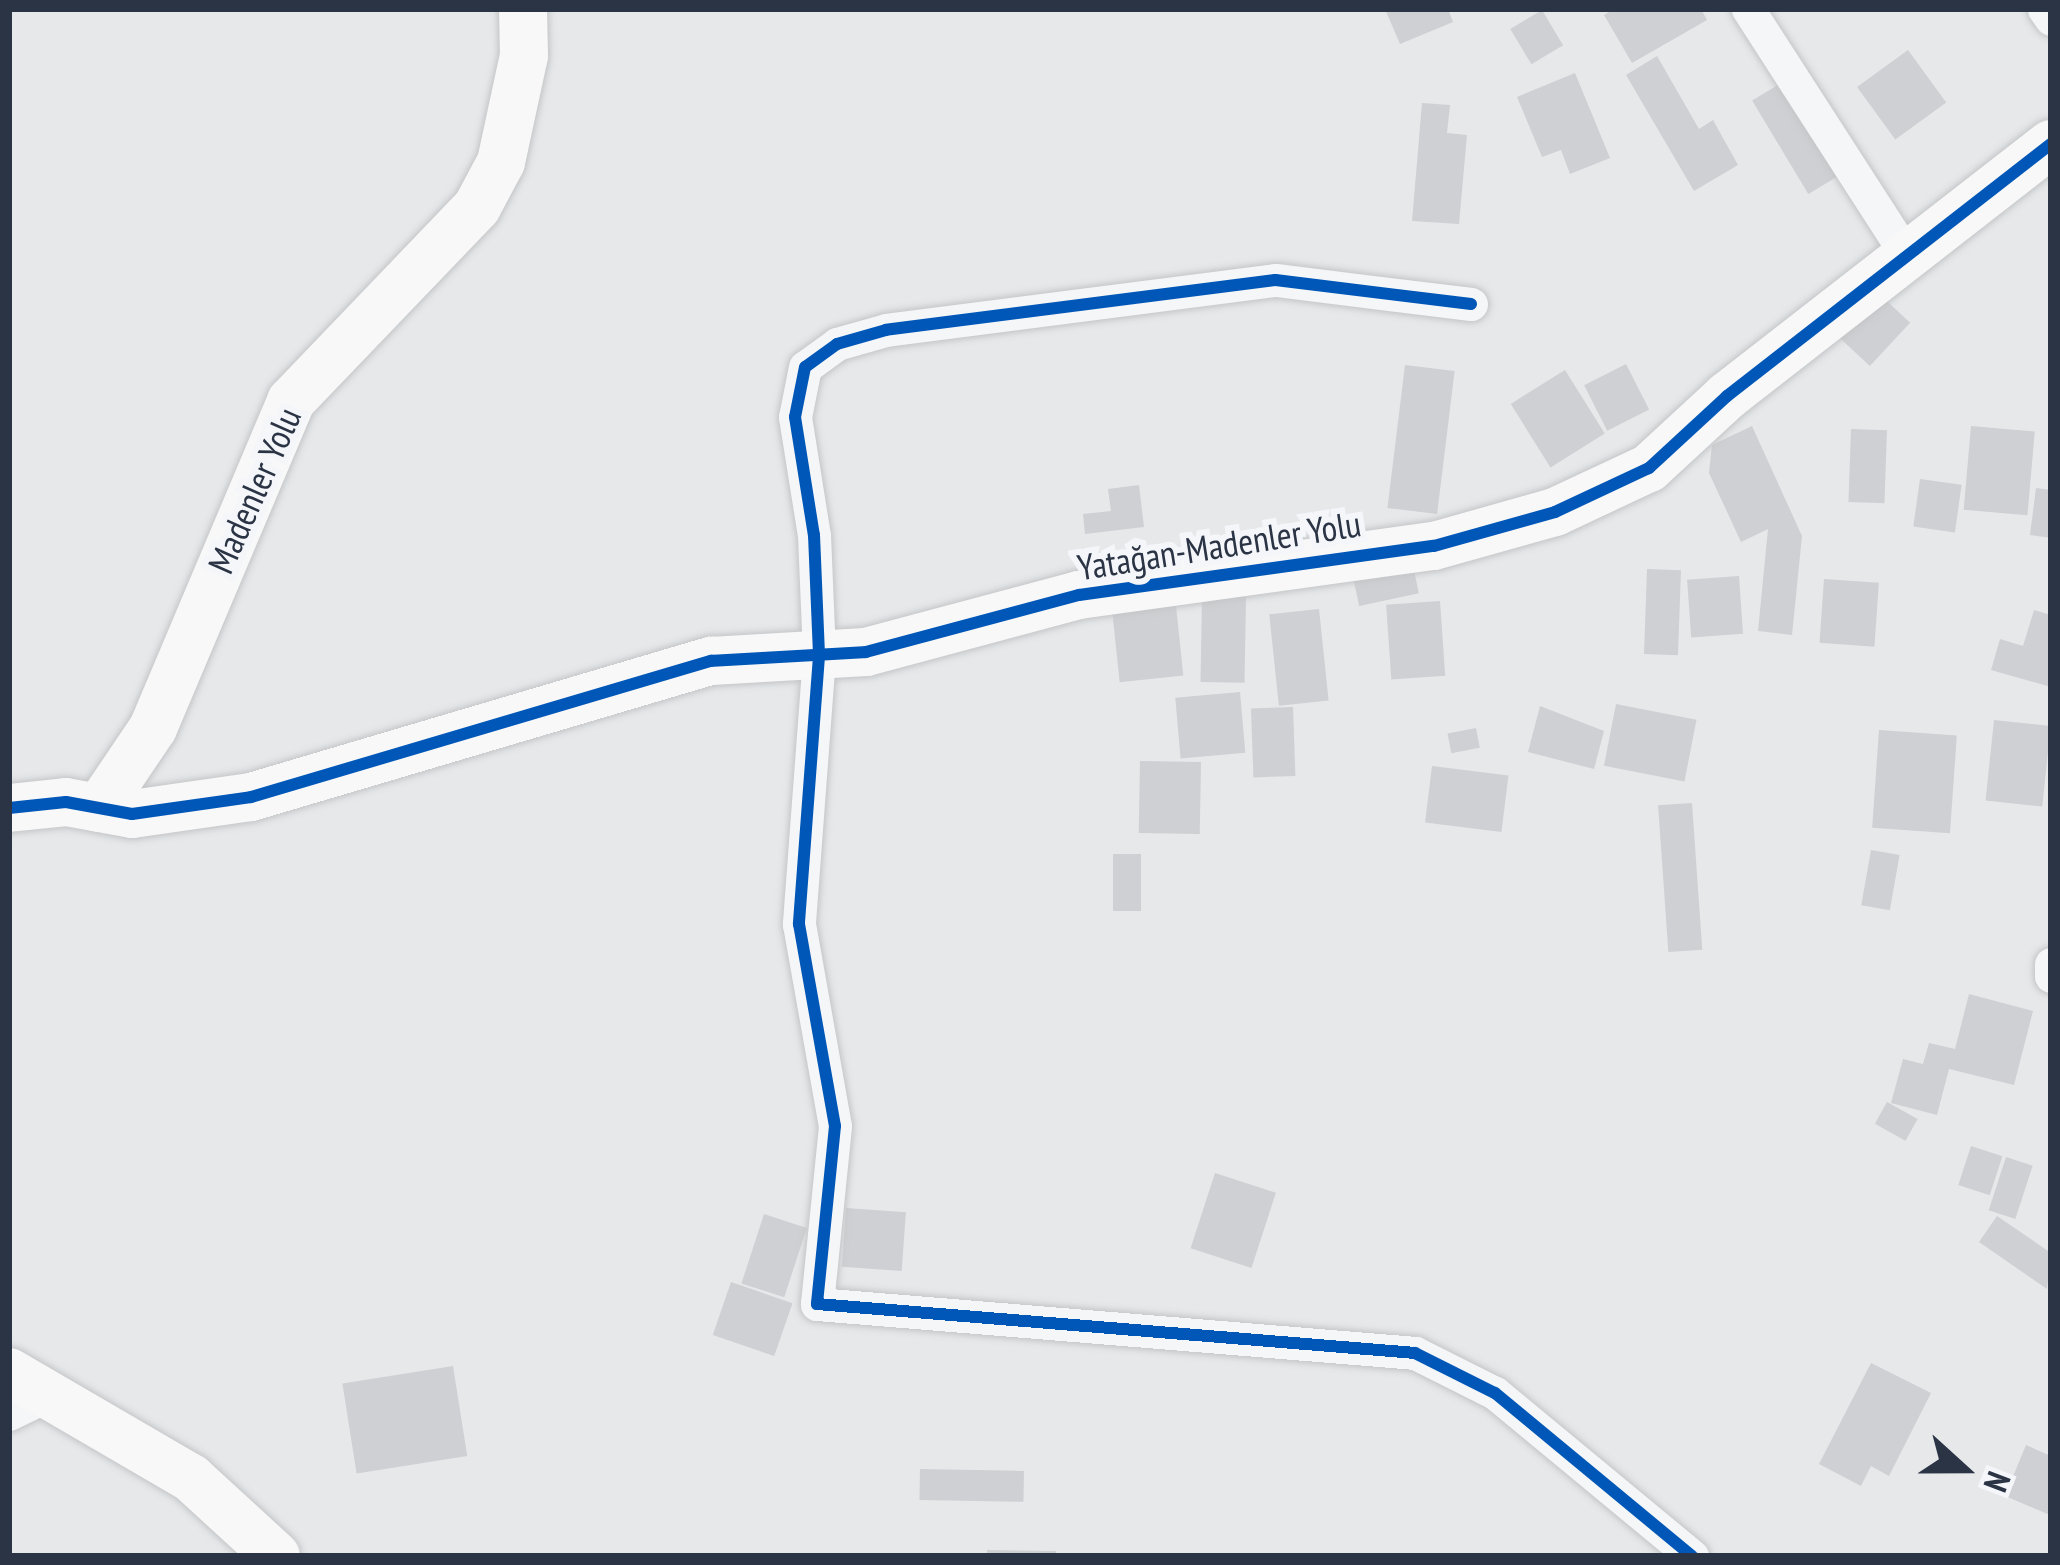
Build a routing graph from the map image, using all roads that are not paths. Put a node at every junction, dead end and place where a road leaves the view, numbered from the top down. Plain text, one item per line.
1 (524, 9) edge
2 (1748, 9) edge
3 (2044, 9) edge
4 (2051, 19) edge
5 (2051, 144) edge
6 (1909, 259) junction
7 (1471, 304) dead end
8 (819, 656) junction
9 (9, 808) edge
10 (99, 808) junction
11 (2051, 964) edge
12 (2051, 976) edge
13 (20, 1394) edge
14 (276, 1556) edge
15 (1692, 1556) edge

1 - 10 street, Madenler Yolu
2 - 6 street
3 - 4 street
5 - 6 street, Yatağan-Madenler Yolu
6 - 8 street, Yatağan-Madenler Yolu
7 - 8 street
8 - 10 street, Yatağan-Madenler Yolu
8 - 15 street
9 - 10 street, Yatağan-Madenler Yolu
11 - 12 street
13 - 14 street

